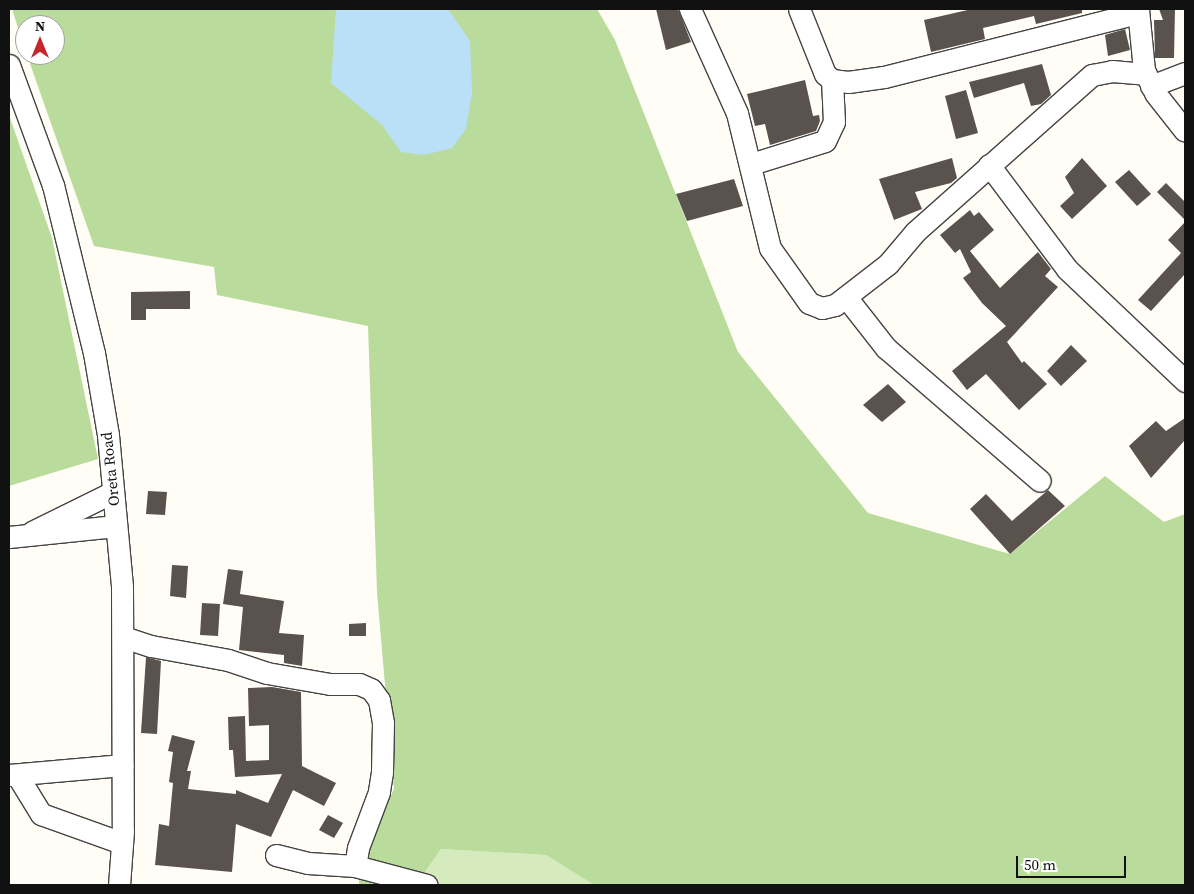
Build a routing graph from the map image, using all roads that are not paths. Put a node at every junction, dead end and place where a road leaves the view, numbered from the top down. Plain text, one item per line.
1 (690, 9) edge
2 (799, 9) edge
3 (1137, 11) edge
4 (1141, 50) junction
5 (9, 65) edge
6 (1112, 71) junction
7 (1185, 73) edge
8 (832, 80) junction
9 (1148, 80) junction
10 (1185, 131) edge
11 (751, 164) junction
12 (989, 165) junction
13 (846, 296) junction
14 (1185, 381) edge
15 (1040, 481) dead end
16 (113, 492) junction
17 (115, 526) junction
18 (30, 534) junction
19 (9, 537) edge
20 (123, 637) junction
21 (123, 765) junction
22 (13, 775) edge
23 (122, 843) junction
24 (276, 855) dead end
25 (355, 866) junction
26 (119, 885) edge
27 (427, 885) edge

1 - 11 street
2 - 8 street
3 - 4 street
3 - 8 street
4 - 6 street
4 - 9 street
5 - 16 street, Oreta Road
6 - 9 street
6 - 12 street
7 - 9 street
8 - 11 street
9 - 10 street
11 - 13 street
12 - 13 street
12 - 14 street
13 - 15 street
16 - 17 street, Oreta Road
16 - 18 street
17 - 18 street
17 - 20 street, Oreta Road
18 - 19 street
20 - 21 street, Oreta Road
20 - 25 street
21 - 22 street
21 - 23 street, Oreta Road
22 - 23 street
23 - 26 street, Oreta Road
24 - 25 street
25 - 27 street

